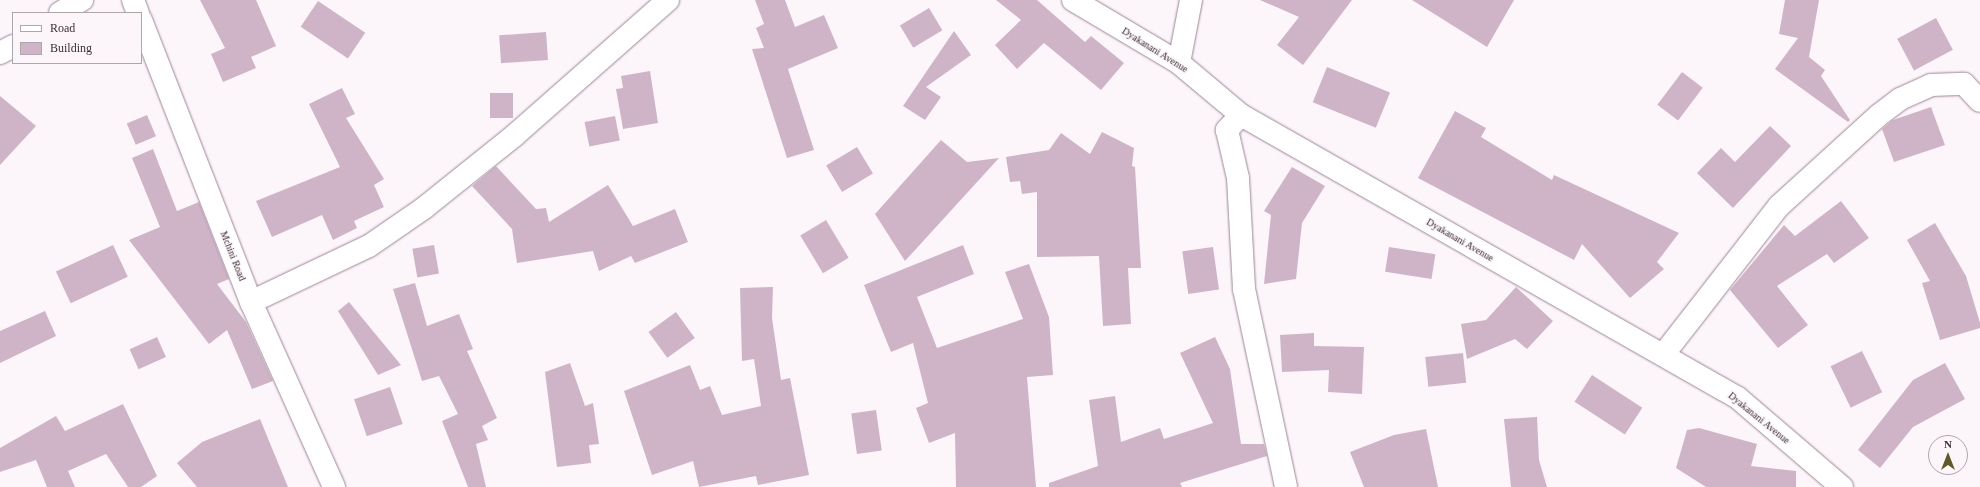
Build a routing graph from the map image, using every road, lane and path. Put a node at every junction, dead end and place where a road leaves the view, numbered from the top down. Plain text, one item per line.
1 (82, 0) edge
2 (133, 0) edge
3 (668, 0) edge
4 (1073, 0) edge
5 (1191, 0) edge
6 (62, 12) edge
7 (138, 12) edge
8 (142, 23) edge
9 (12, 47) edge
10 (0, 53) edge
11 (1179, 63) junction
12 (1980, 101) edge
13 (1241, 115) junction
14 (251, 302) junction
15 (1663, 355) junction
16 (334, 487) edge
17 (1286, 487) edge
18 (1842, 487) edge

1 - 6 street
2 - 7 street
3 - 14 street
4 - 11 street, Dyakanani Avenue
5 - 11 street
8 - 14 street, Mchini Road
9 - 10 street
11 - 13 street, Dyakanani Avenue
12 - 15 street
13 - 15 street, Dyakanani Avenue
13 - 17 street
14 - 16 street, Mchini Road
15 - 18 street, Dyakanani Avenue

